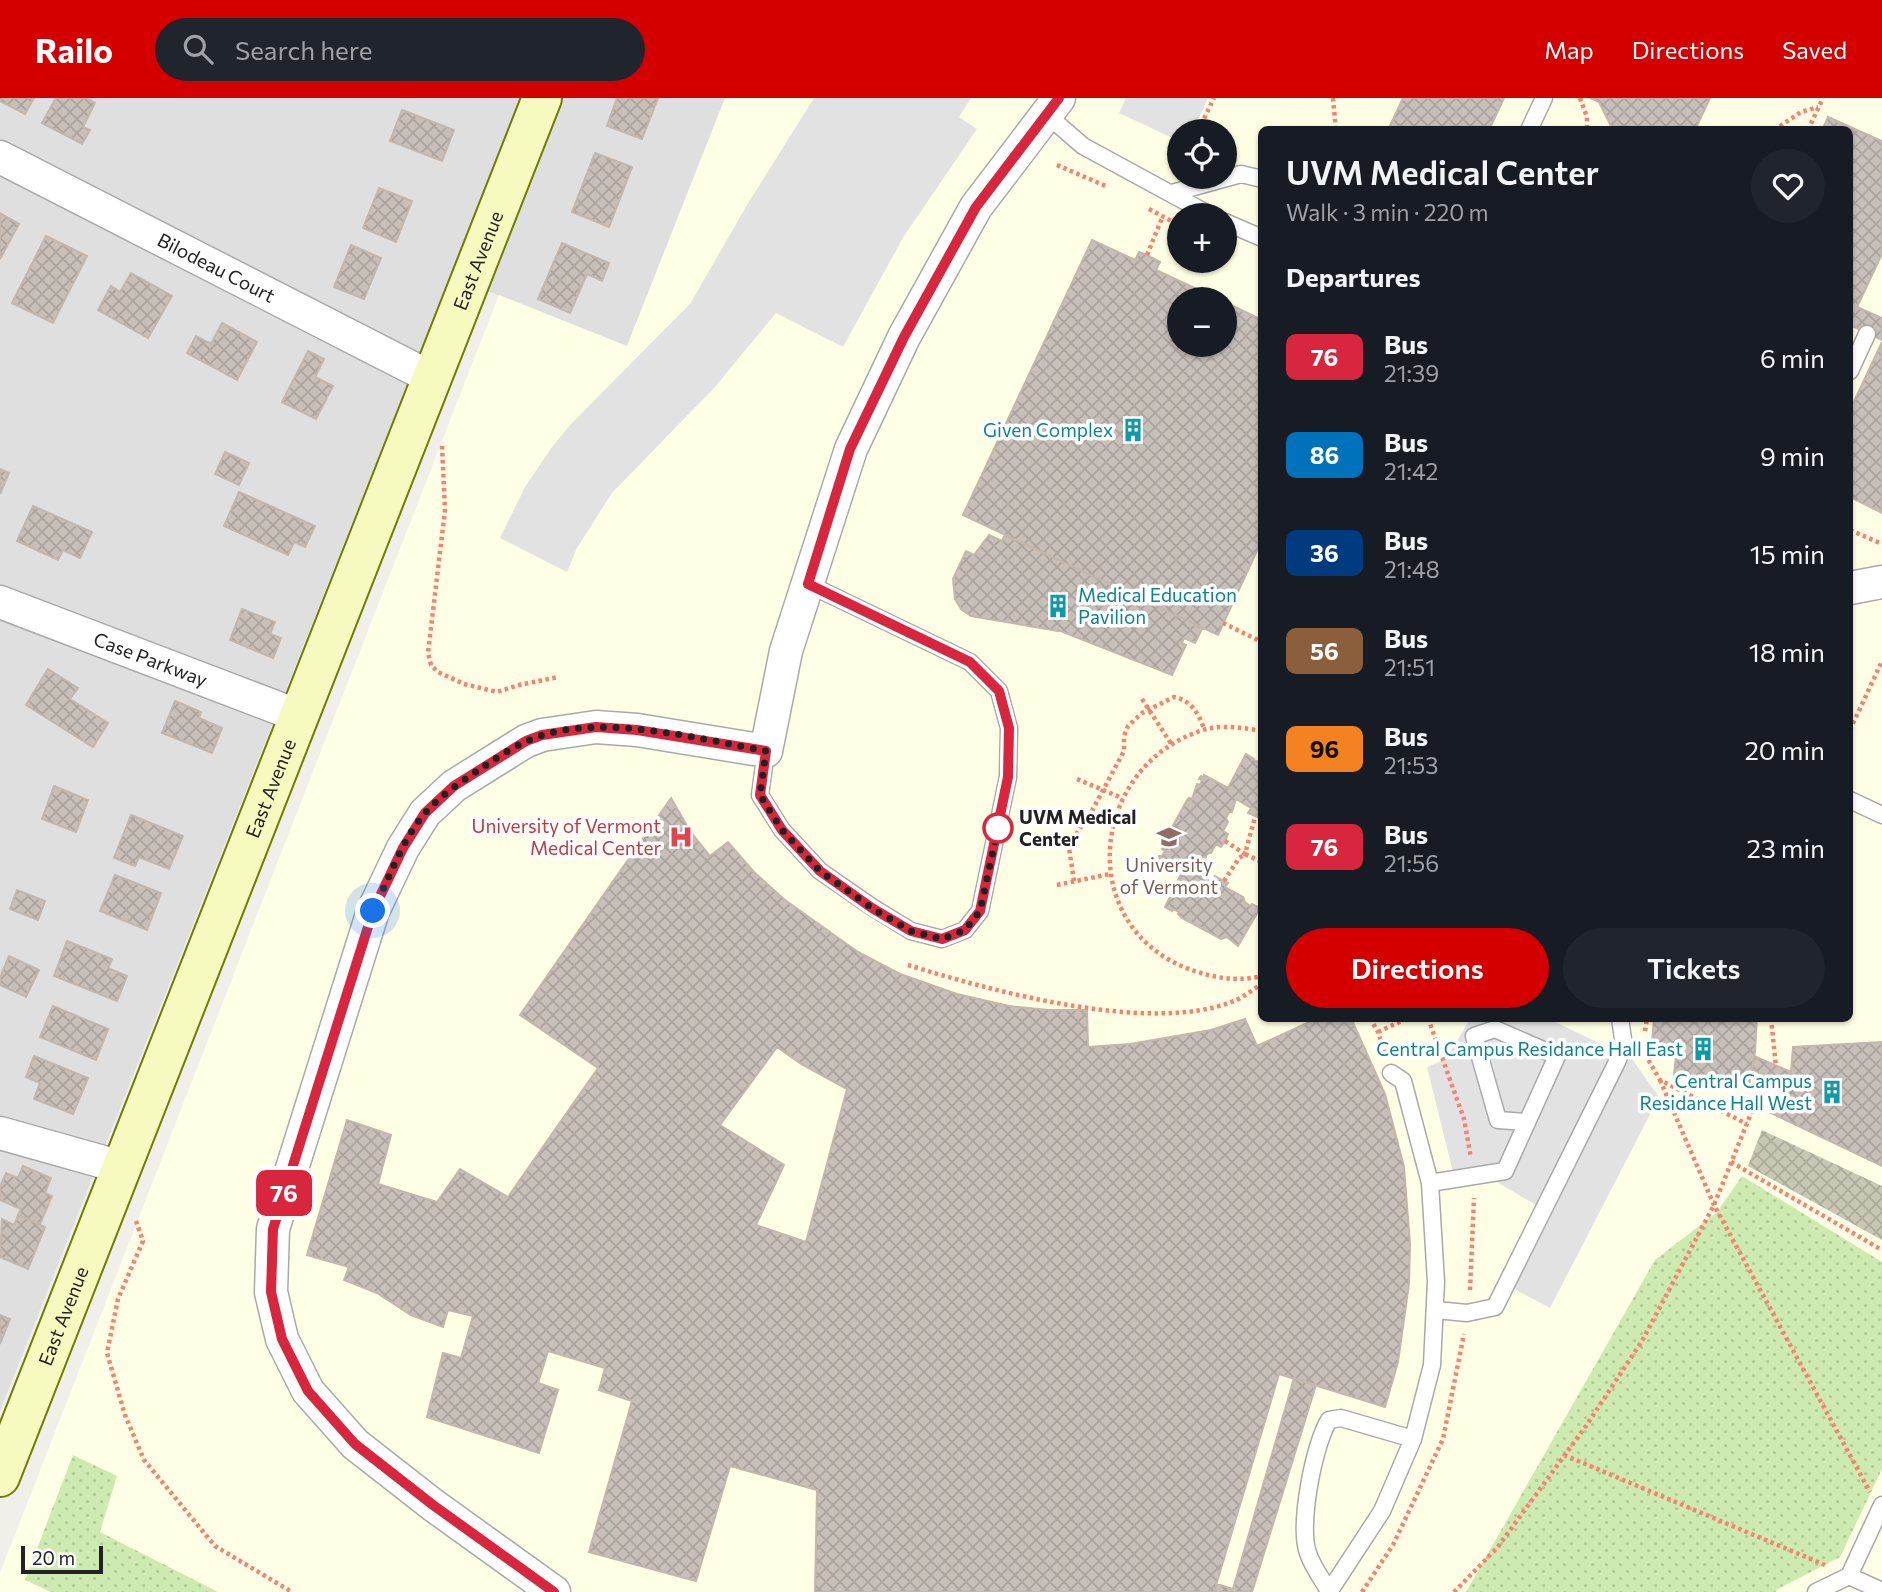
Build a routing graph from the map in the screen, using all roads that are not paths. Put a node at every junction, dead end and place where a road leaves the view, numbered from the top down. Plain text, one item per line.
1 (542, 98) edge
2 (1544, 98) edge
3 (1052, 106) edge
4 (1531, 126) edge
5 (0, 157) edge
6 (1258, 178) edge
7 (1169, 200) junction
8 (1177, 203) edge
9 (1237, 227) edge
10 (1258, 236) edge
11 (1867, 334) dead end
12 (1853, 364) edge
13 (432, 377) junction
14 (1882, 582) edge
15 (808, 584) junction
16 (1853, 587) edge
17 (0, 602) edge
18 (299, 716) junction
19 (766, 751) junction
20 (1853, 801) edge
21 (1882, 815) edge
22 (1621, 1022) edge
23 (1391, 1073) road end
24 (1527, 1122) junction
25 (0, 1133) edge
26 (115, 1181) junction
27 (1430, 1183) junction
28 (1436, 1310) junction
29 (1413, 1439) junction
30 (0, 1477) edge
31 (1881, 1507) edge
32 (1849, 1576) junction
33 (1882, 1591) edge
34 (554, 1592) edge
35 (1329, 1592) edge
36 (1816, 1592) edge

1 - 13 main road, East Avenue
2 - 4 lane
3 - 7 lane
3 - 15 street
5 - 13 street, Bilodeau Court
6 - 7 lane
7 - 8 lane
9 - 10 lane
11 - 12 lane
13 - 18 main road, East Avenue
14 - 16 street
15 - 19 street
15 - 19 lane
17 - 18 street, Case Parkway
18 - 26 main road, East Avenue
19 - 34 street
20 - 21 lane
22 - 28 lane
23 - 27 lane
24 - 24 lane
24 - 27 lane
25 - 26 street
26 - 30 main road, East Avenue
27 - 28 lane
28 - 29 lane
29 - 35 lane
29 - 35 lane
31 - 32 lane
32 - 33 lane
32 - 36 lane

